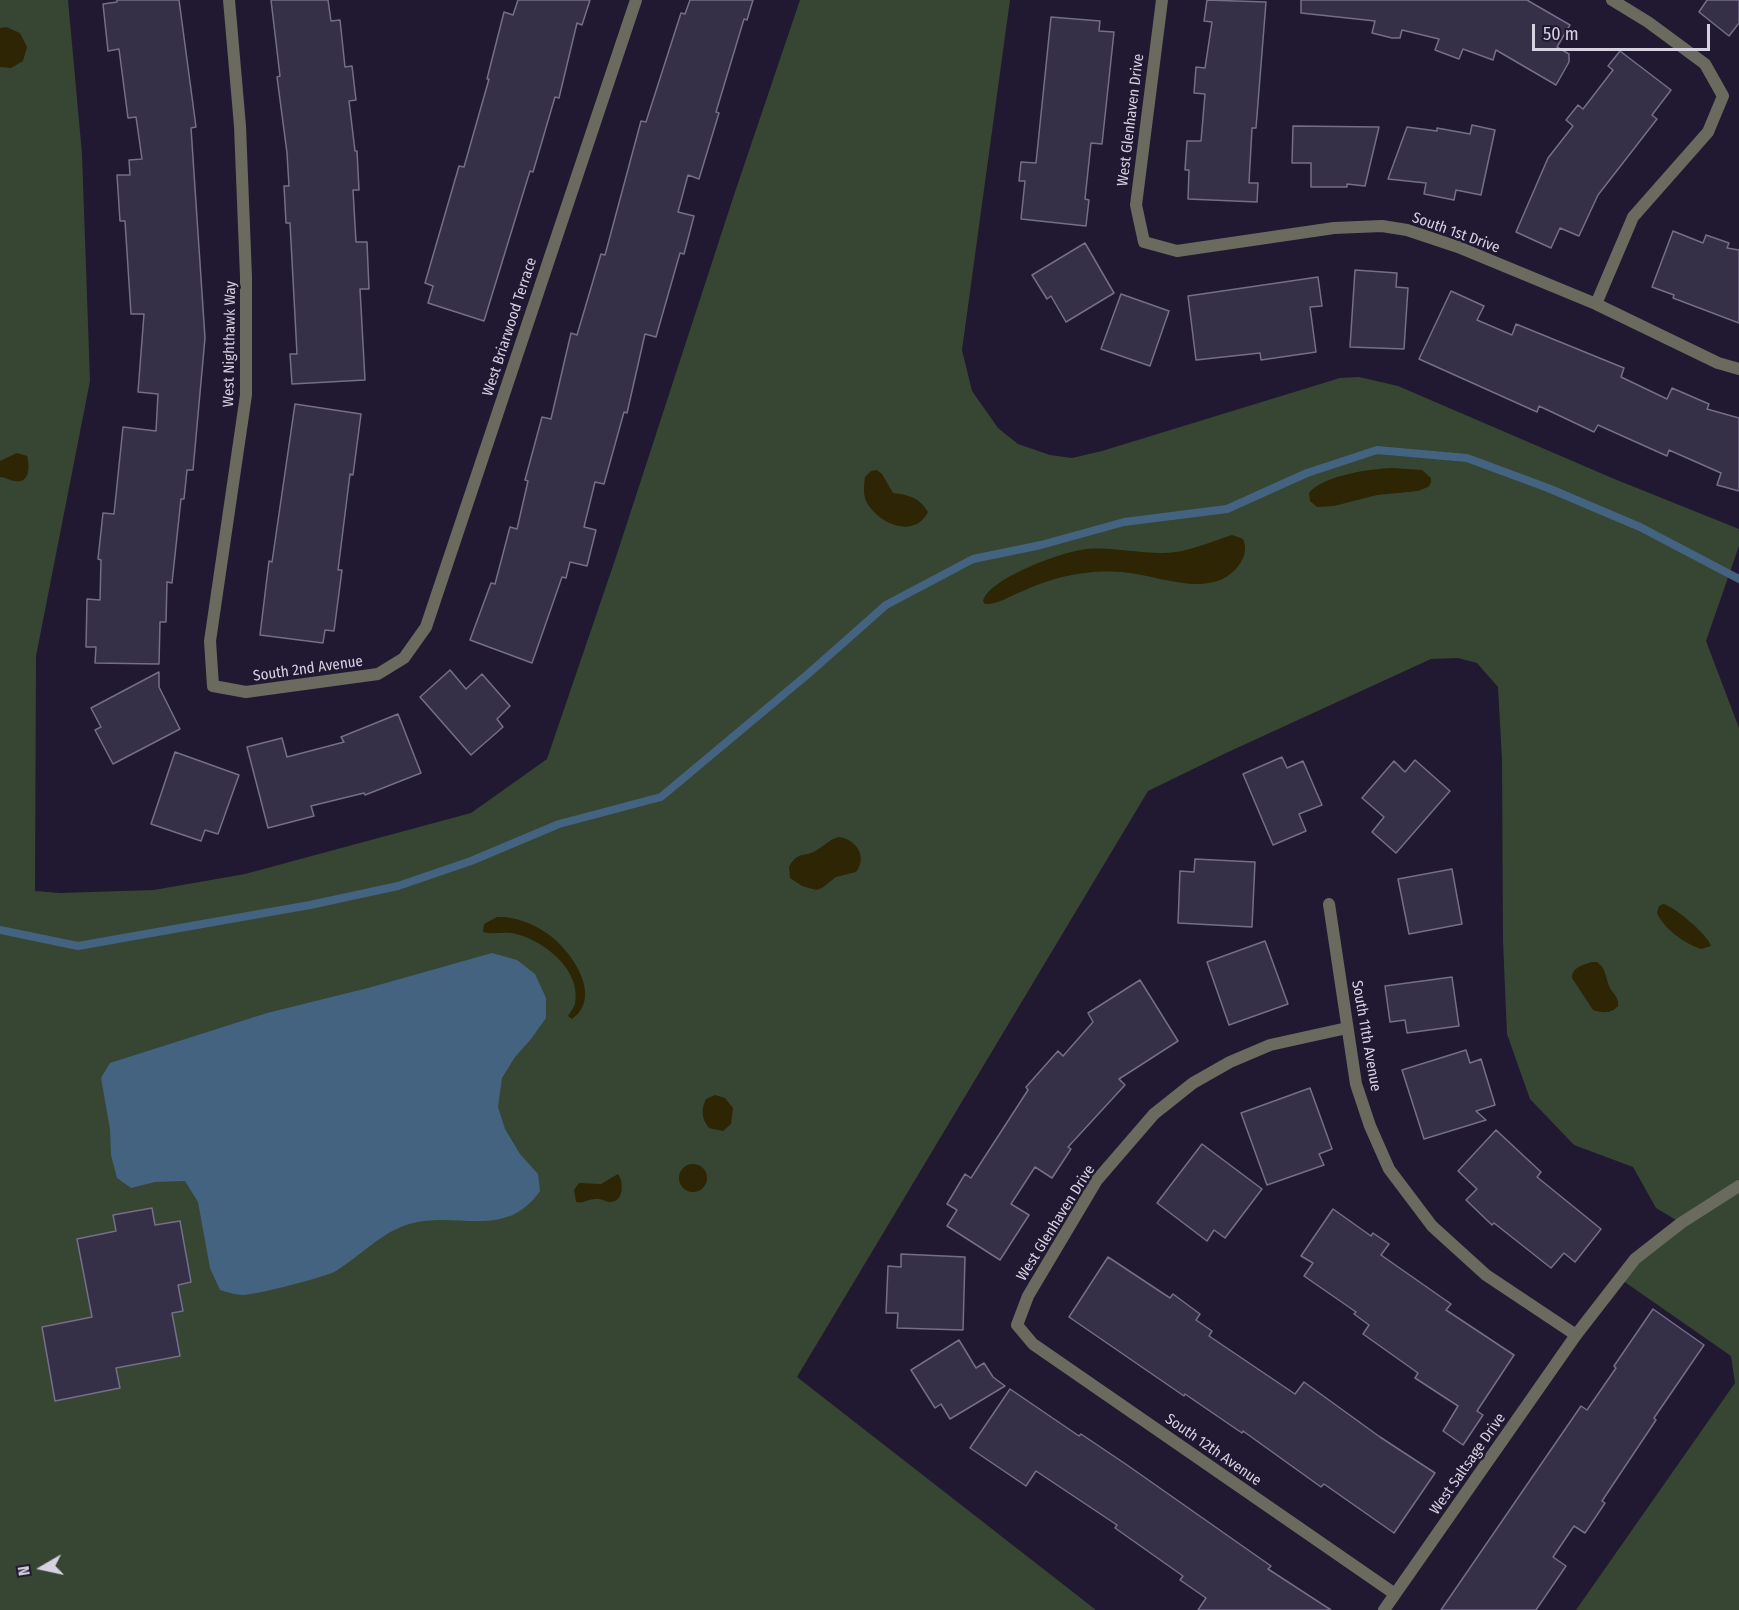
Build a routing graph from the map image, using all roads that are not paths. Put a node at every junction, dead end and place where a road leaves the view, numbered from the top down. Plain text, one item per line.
1 (229, 0) edge
2 (636, 0) edge
3 (1162, 0) edge
4 (1612, 0) edge
5 (1144, 242) joint
6 (1596, 304) junction
7 (1739, 369) edge
8 (404, 658) joint
9 (213, 686) joint
10 (1329, 904) dead end
11 (1347, 1028) junction
12 (1739, 1186) edge
13 (1017, 1325) joint
14 (1576, 1335) junction
15 (1395, 1594) junction
16 (1384, 1610) edge

1 - 9 street, West Nighthawk Way
2 - 8 street, West Briarwood Terrace
3 - 5 street, West Glenhaven Drive
4 - 6 street
5 - 6 street, South 1st Drive
6 - 7 street, South 1st Drive
8 - 9 street, South 2nd Avenue
10 - 11 street, South 11th Avenue
11 - 13 street, West Glenhaven Drive
11 - 14 street, South 11th Avenue
12 - 14 street, West Saltsage Drive
13 - 15 street, South 12th Avenue
14 - 15 street, West Saltsage Drive
15 - 16 street, West Saltsage Drive

